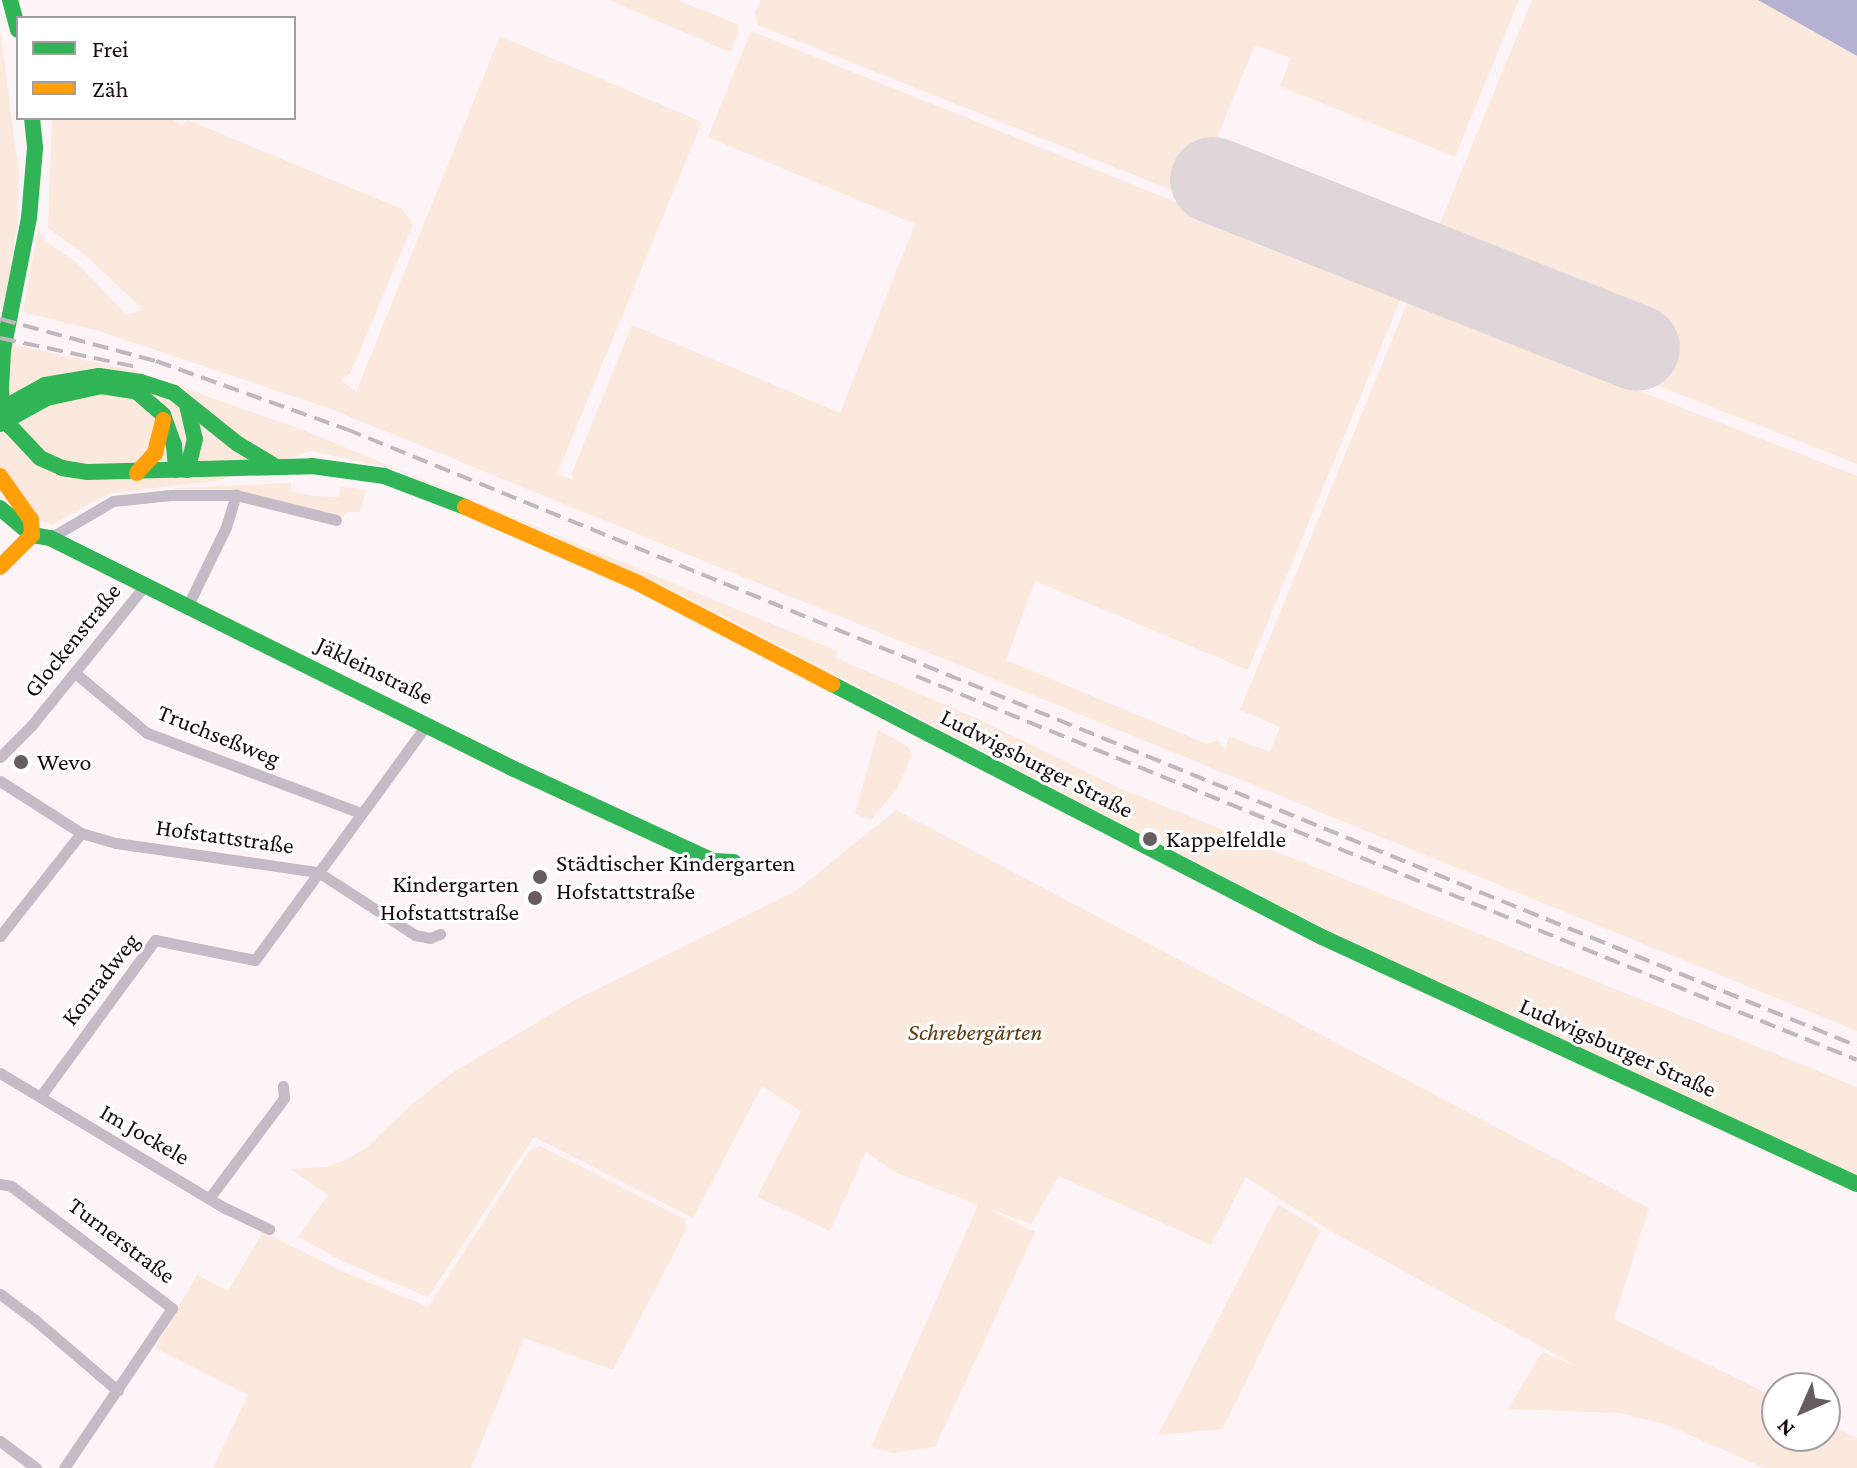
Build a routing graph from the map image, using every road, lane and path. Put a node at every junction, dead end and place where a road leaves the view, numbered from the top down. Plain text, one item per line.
1 (10, 0) edge
2 (16, 22) edge
3 (32, 120) edge
4 (1, 388) edge
5 (46, 391) junction
6 (187, 404) junction
7 (0, 410) edge
8 (163, 415) junction
9 (0, 424) edge
10 (273, 465) junction
11 (181, 470) junction
12 (137, 473) junction
13 (0, 476) edge
14 (236, 495) junction
15 (0, 508) edge
16 (336, 520) dead end
17 (32, 535) junction
18 (50, 538) junction
19 (0, 567) edge
20 (145, 585) junction
21 (188, 605) junction
22 (75, 673) junction
23 (428, 723) junction
24 (0, 757) edge
25 (0, 781) edge
26 (361, 813) junction
27 (81, 833) junction
28 (734, 862) dead end
29 (318, 872) junction
30 (440, 934) dead end
31 (0, 936) edge
32 (0, 1073) edge
33 (283, 1086) dead end
34 (40, 1097) junction
35 (0, 1184) edge
36 (1857, 1184) edge
37 (210, 1197) junction
38 (269, 1229) dead end
39 (0, 1294) edge
40 (118, 1391) junction
41 (0, 1437) edge
42 (36, 1468) edge
43 (64, 1468) edge

1 - 2 main road
3 - 4 main road, Ludwigsburger Straße
4 - 12 main road, Ludwigsburger Straße
5 - 6 main road
5 - 7 main road, bridge
5 - 8 main road
5 - 9 main road, bridge
6 - 10 main road
6 - 11 main road
8 - 11 main road
8 - 12 main road
10 - 11 main road, Ludwigsburger Straße
10 - 36 main road, Ludwigsburger Straße
11 - 12 main road, Ludwigsburger Straße
13 - 17 main road
14 - 16 street
14 - 18 street
14 - 21 street
15 - 17 main road
17 - 18 main road, Jäkleinstraße
17 - 19 main road
18 - 20 main road, Jäkleinstraße
20 - 21 main road, Jäkleinstraße
20 - 22 street, Glockenstraße
21 - 23 main road, Jäkleinstraße
22 - 24 street, Glockenstraße
22 - 26 street, Truchseßweg
23 - 26 street
23 - 28 main road, Jäkleinstraße
25 - 27 street, Hofstattstraße
26 - 29 street
27 - 29 street, Hofstattstraße
27 - 31 street
29 - 30 street, Hofstattstraße
29 - 34 street, Konradweg
32 - 34 street, Im Jockele
33 - 37 street
34 - 37 street, Im Jockele
35 - 40 street, Turnerstraße
37 - 38 street, Im Jockele
39 - 40 street
40 - 43 street, Turnerstraße
41 - 42 street

